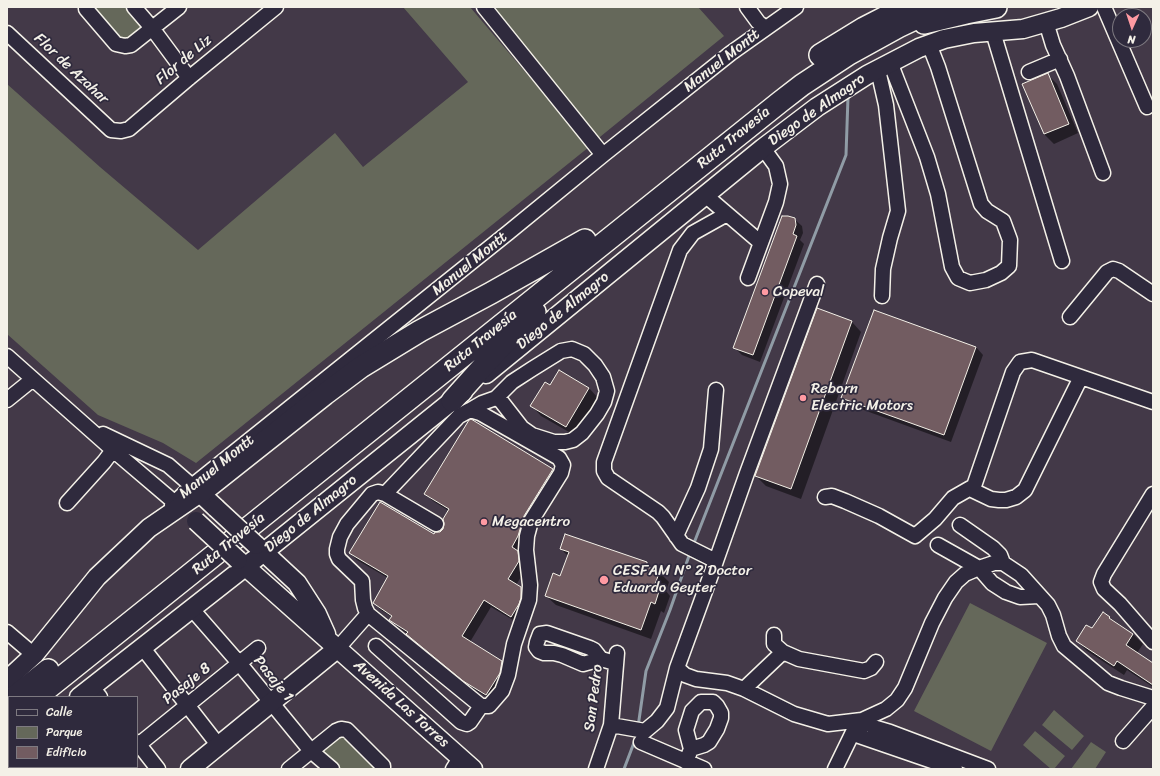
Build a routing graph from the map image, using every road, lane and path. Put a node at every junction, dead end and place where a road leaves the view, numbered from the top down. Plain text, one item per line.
1 (86, 7) edge
2 (134, 7) edge
3 (179, 7) edge
4 (276, 7) edge
5 (747, 7) edge
6 (890, 7) edge
7 (905, 7) edge
8 (940, 7) edge
9 (996, 7) edge
10 (1089, 7) edge
11 (1104, 7) edge
12 (486, 8) edge
13 (791, 8) edge
14 (1046, 22) junction
15 (152, 28) junction
16 (765, 28) junction
17 (993, 32) junction
18 (7, 33) edge
19 (869, 34) junction
20 (929, 44) junction
21 (1060, 60) junction
22 (884, 66) junction
23 (1029, 72) dead end
24 (189, 78) junction
25 (1147, 107) dead end
26 (111, 130) joint
27 (764, 148) junction
28 (603, 155) junction
29 (1103, 173) dead end
30 (705, 195) junction
31 (727, 214) junction
32 (761, 243) junction
33 (590, 244) junction
34 (1062, 261) dead end
35 (748, 278) dead end
36 (817, 284) dead end
37 (1153, 294) edge
38 (882, 296) dead end
39 (1070, 317) dead end
40 (7, 356) edge
41 (1081, 376) junction
42 (33, 379) junction
43 (716, 390) dead end
44 (496, 398) junction
45 (7, 400) edge
46 (1153, 402) edge
47 (461, 406) junction
48 (88, 428) junction
49 (113, 450) junction
50 (970, 489) junction
51 (196, 490) junction
52 (385, 494) junction
53 (1153, 494) edge
54 (825, 497) dead end
55 (67, 503) dead end
56 (177, 505) junction
57 (436, 524) dead end
58 (960, 525) dead end
59 (676, 536) junction
60 (938, 545) dead end
61 (260, 548) junction
62 (716, 561) junction
63 (242, 563) junction
64 (1003, 563) junction
65 (979, 568) junction
66 (1039, 596) junction
67 (191, 608) junction
68 (368, 614) junction
69 (7, 632) edge
70 (774, 635) dead end
71 (1153, 642) edge
72 (334, 644) junction
73 (376, 646) dead end
74 (142, 647) junction
75 (258, 648) dead end
76 (783, 652) junction
77 (34, 655) junction
78 (602, 659) dead end
79 (876, 662) dead end
80 (239, 663) junction
81 (676, 668) junction
82 (7, 680) edge
83 (744, 689) junction
84 (90, 694) edge
85 (15, 696) edge
86 (38, 696) edge
87 (1153, 698) edge
88 (271, 704) junction
89 (187, 706) junction
90 (481, 706) junction
91 (1153, 707) edge
92 (614, 726) junction
93 (868, 734) junction
94 (641, 736) junction
95 (1123, 741) dead end
96 (138, 744) edge
97 (218, 746) junction
98 (311, 751) junction
99 (462, 765) edge
100 (158, 769) edge
101 (190, 769) edge
102 (289, 769) edge
103 (332, 769) edge
104 (383, 769) edge
105 (596, 769) edge
106 (704, 769) edge
107 (835, 769) edge
108 (955, 769) edge
109 (988, 769) edge

1 - 15 street
2 - 15 street
3 - 15 street
4 - 24 street, Flor de Liz
5 - 16 street
6 - 19 highway
7 - 19 highway, Ruta Travesía
8 - 19 highway, Ruta Travesía
9 - 19 highway
10 - 14 main road, Diego de Almagro
11 - 25 street
12 - 28 street
13 - 16 street, Manuel Montt
14 - 17 main road, Diego de Almagro
14 - 21 street
15 - 24 street
16 - 28 street, Manuel Montt
17 - 20 main road, Diego de Almagro
17 - 34 street
18 - 26 street, Flor de Azahar
19 - 33 highway, Ruta Travesía
20 - 22 main road, Diego de Almagro
20 - 22 street
21 - 23 street
21 - 29 street
22 - 27 main road, Diego de Almagro
22 - 38 street
24 - 26 street, Flor de Liz
27 - 30 main road, Diego de Almagro
27 - 32 street
28 - 51 street, Manuel Montt
30 - 31 street
30 - 47 main road, Diego de Almagro
31 - 32 street
31 - 59 street
32 - 35 street
33 - 47 highway
33 - 51 highway
33 - 85 highway, Ruta Travesía
33 - 86 highway, Ruta Travesía
36 - 62 street
37 - 39 street
40 - 42 street, Avenida Las Torres
41 - 46 street
41 - 50 street
41 - 50 street
42 - 45 street
42 - 48 street, Avenida Las Torres
43 - 59 street
44 - 44 street
44 - 47 street
47 - 52 street
47 - 61 main road, Diego de Almagro
47 - 90 street
48 - 49 street, Avenida Las Torres
48 - 51 street, Avenida Las Torres
49 - 55 street
49 - 56 street, Avenida Las Torres
50 - 54 street
51 - 56 main road, Manuel Montt
51 - 61 main road, Avenida Las Torres, bridge
52 - 57 street
52 - 68 street
53 - 71 street
56 - 63 main road, Avenida Las Torres, bridge
56 - 77 main road, Manuel Montt
58 - 64 street
59 - 62 street
60 - 65 street
61 - 63 main road, Diego de Almagro
61 - 72 main road, Avenida Las Torres
62 - 81 street
63 - 67 main road, Diego de Almagro
63 - 72 main road, Avenida Las Torres
64 - 65 street
64 - 66 street
65 - 66 street
65 - 83 street
66 - 87 street
67 - 74 main road, Diego de Almagro
67 - 80 street, Pasaje 1
68 - 72 street
68 - 90 street
69 - 77 street
70 - 76 street
72 - 88 main road
72 - 99 main road, Avenida Las Torres
73 - 90 street
74 - 84 main road, Diego de Almagro
74 - 89 street
75 - 80 street, Pasaje 8
76 - 79 street
76 - 83 street
77 - 82 main road, Manuel Montt
78 - 92 street, San Pedro
80 - 88 street, Pasaje 1
80 - 89 street, Pasaje 8
81 - 83 street
81 - 94 street
88 - 97 main road
88 - 98 street, Pasaje 1
89 - 96 street, Pasaje 8
89 - 97 street
91 - 95 street
92 - 94 street
92 - 105 street, San Pedro
93 - 107 street
93 - 108 street
93 - 109 street
94 - 106 street
96 - 100 street
97 - 101 main road
98 - 102 street
98 - 103 street, Pasaje 1
98 - 104 street

